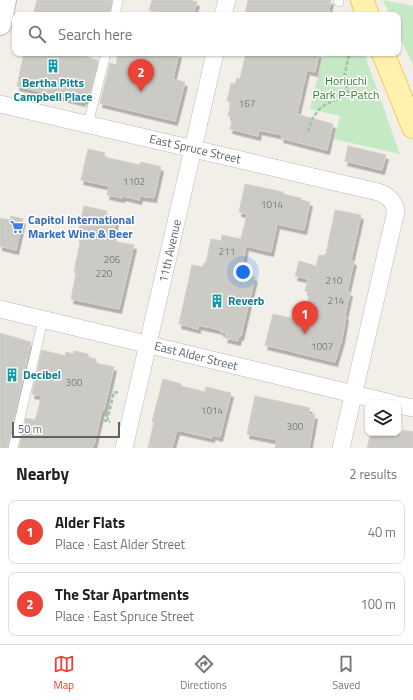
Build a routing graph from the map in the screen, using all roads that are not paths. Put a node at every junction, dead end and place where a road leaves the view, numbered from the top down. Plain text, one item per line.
1 (5, 0) edge
2 (118, 0) edge
3 (227, 0) edge
4 (362, 0) edge
5 (116, 12) edge
6 (225, 12) edge
7 (367, 12) edge
8 (0, 24) edge
9 (105, 56) edge
10 (214, 56) edge
11 (384, 56) edge
12 (0, 104) edge
13 (88, 124) junction
14 (413, 127) edge
15 (193, 149) junction
16 (0, 309) edge
17 (43, 320) junction
18 (148, 345) junction
19 (353, 394) junction
20 (378, 400) edge
21 (401, 406) edge
22 (413, 408) edge
23 (13, 448) edge
24 (124, 448) edge
25 (341, 448) edge

1 - 8 main road
2 - 5 lane
3 - 6 street
4 - 7 main road
9 - 13 lane
10 - 15 street, 11th Avenue
11 - 14 main road
12 - 13 street, East Spruce Street
13 - 15 street, East Spruce Street
15 - 18 street, 11th Avenue
15 - 19 street, East Spruce Street
16 - 17 street, East Alder Street
17 - 18 street, East Alder Street
17 - 23 lane
18 - 19 street, East Alder Street
18 - 24 street, 11th Avenue
19 - 20 street, East Alder Street
19 - 25 street
21 - 22 street

